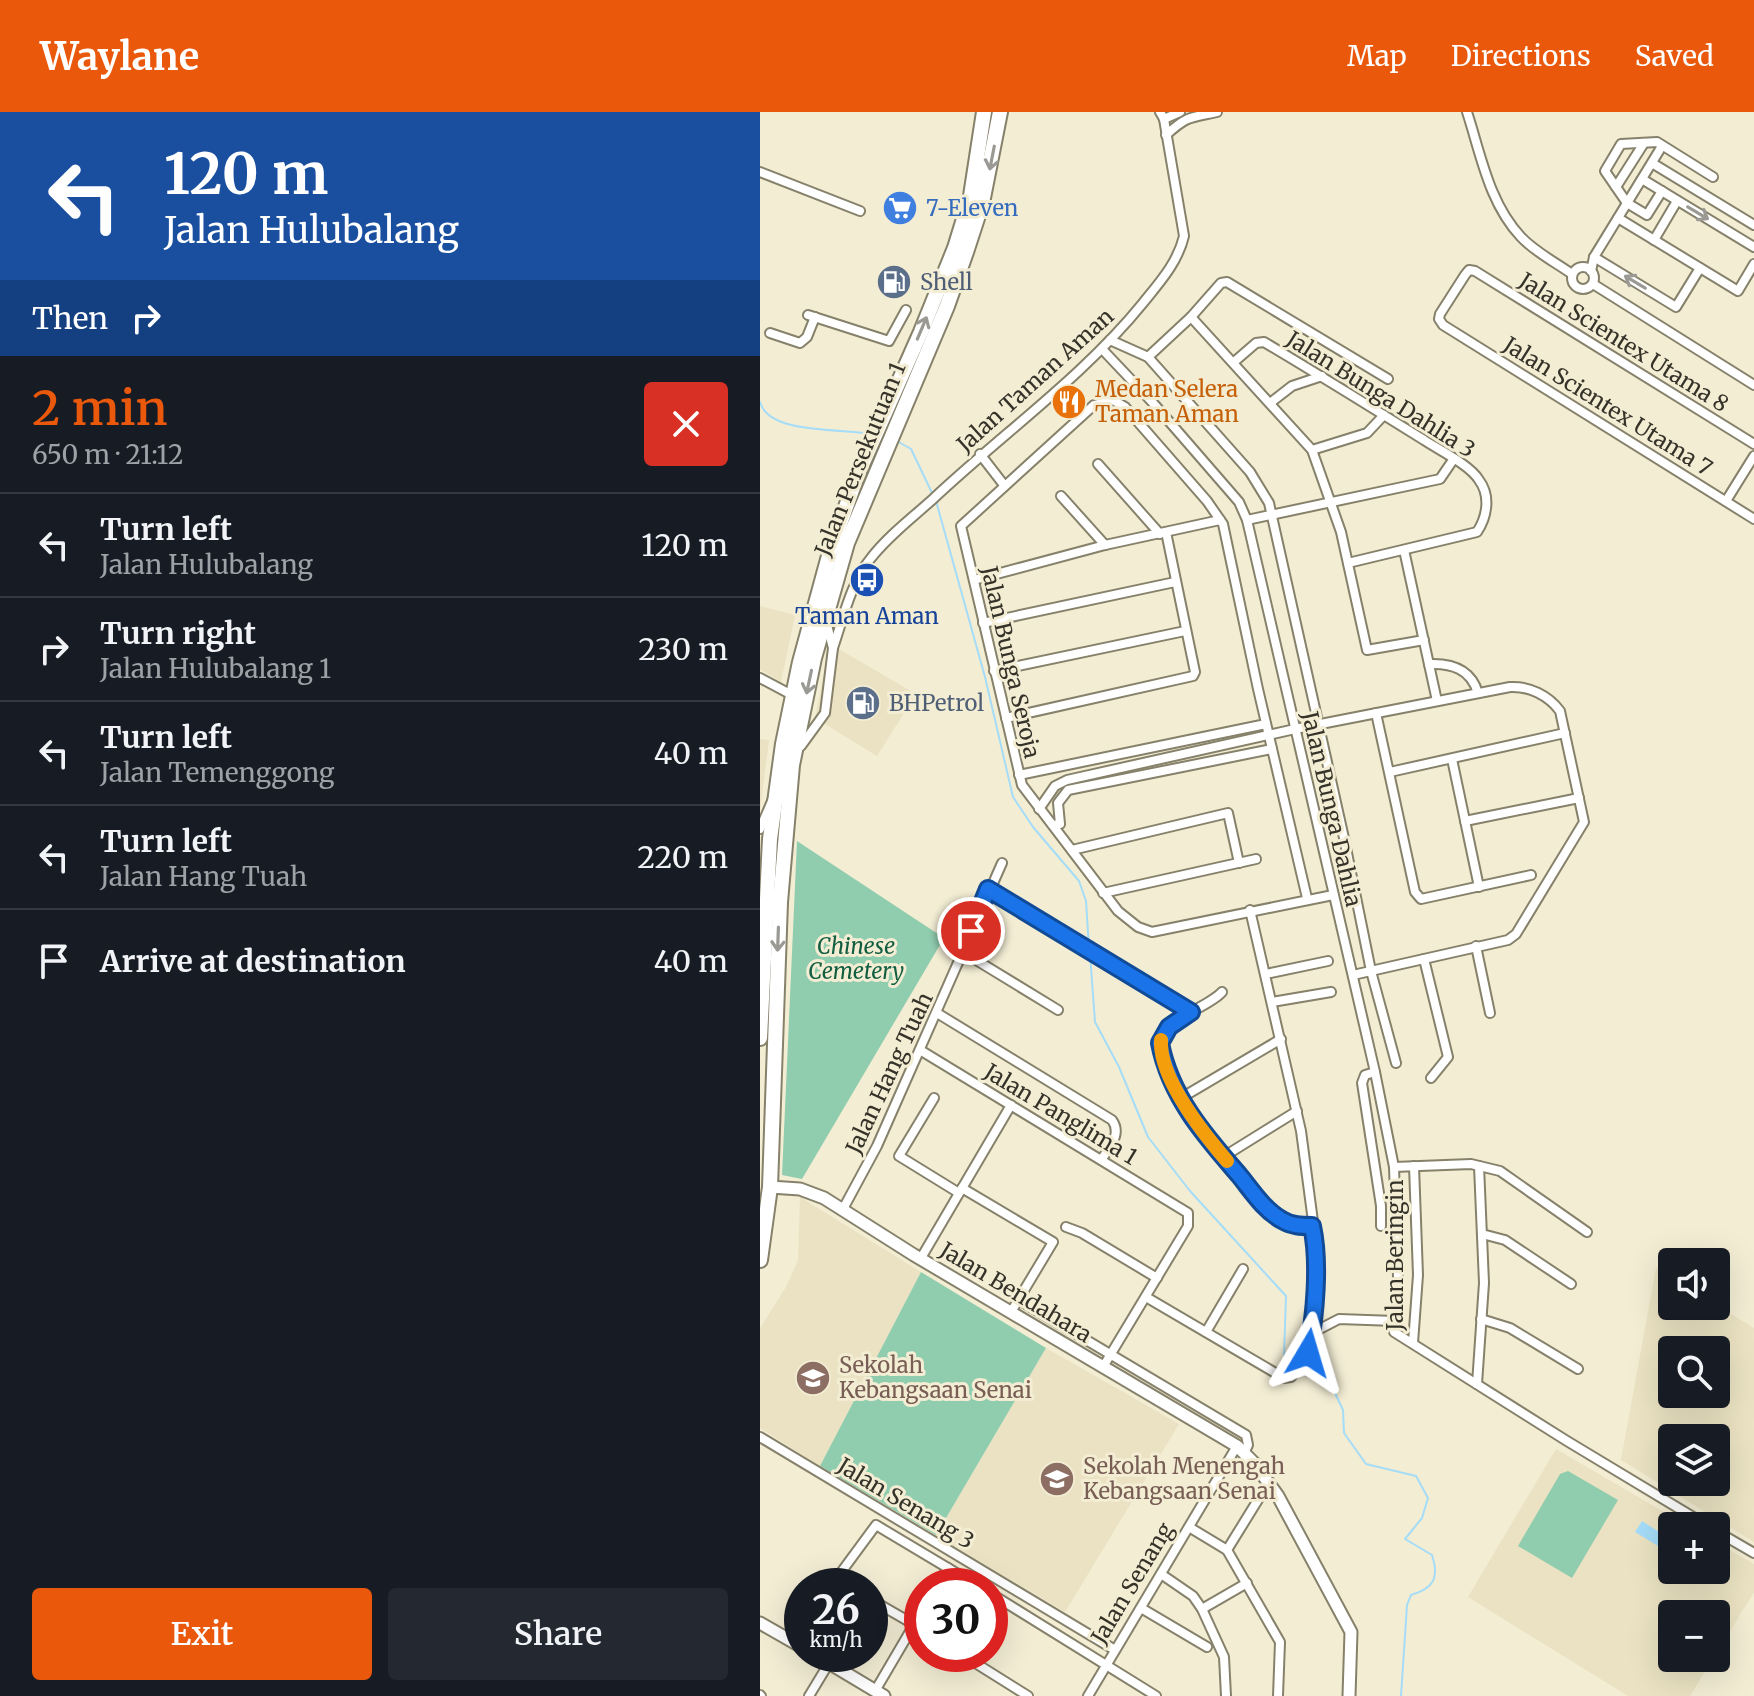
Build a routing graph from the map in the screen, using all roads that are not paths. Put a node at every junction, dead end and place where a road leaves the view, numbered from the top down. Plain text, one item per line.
1 (984, 112) edge
2 (1000, 112) edge
3 (1180, 112) edge
4 (1217, 112) edge
5 (1467, 112) edge
6 (1162, 115) edge
7 (1166, 135) junction
8 (1644, 143) junction
9 (1662, 146) junction
10 (1652, 163) junction
11 (760, 172) edge
12 (1713, 177) dead end
13 (1642, 179) junction
14 (1616, 187) junction
15 (1662, 191) junction
16 (1677, 201) junction
17 (1627, 203) junction
18 (860, 211) dead end
19 (1618, 218) junction
20 (1754, 225) edge
21 (1654, 240) junction
22 (1754, 247) edge
23 (1594, 257) junction
24 (1754, 264) edge
25 (1700, 268) junction
26 (1587, 269) junction
27 (1572, 274) junction
28 (1593, 284) junction
29 (906, 310) dead end
30 (1191, 317) junction
31 (1443, 325) joint
32 (770, 333) dead end
33 (1110, 340) junction
34 (1102, 349) junction
35 (1148, 357) junction
36 (1234, 362) junction
37 (1322, 376) junction
38 (1388, 379) dead end
39 (1754, 385) edge
40 (1121, 391) dead end
41 (1113, 400) junction
42 (1270, 403) junction
43 (1384, 415) junction
44 (886, 426) junction
45 (1754, 444) edge
46 (877, 446) junction
47 (1312, 450) junction
48 (980, 454) junction
49 (1754, 456) edge
50 (1453, 460) junction
51 (1098, 464) dead end
52 (1004, 485) junction
53 (1061, 496) dead end
54 (1726, 501) junction
55 (1332, 504) junction
56 (1273, 515) junction
57 (1754, 519) edge
58 (1220, 520) junction
59 (1247, 520) junction
60 (1163, 533) junction
61 (1105, 545) junction
62 (1404, 550) junction
63 (1348, 563) junction
64 (974, 580) junction
65 (1175, 582) junction
66 (825, 620) junction
67 (983, 623) junction
68 (1185, 631) junction
69 (1424, 640) junction
70 (833, 648) junction
71 (1429, 664) junction
72 (994, 671) junction
73 (760, 678) edge
74 (1478, 693) junction
75 (792, 695) junction
76 (1437, 701) junction
77 (1376, 713) junction
78 (1006, 718) junction
79 (1266, 724) junction
80 (1319, 725) junction
81 (1295, 729) junction
82 (1565, 733) junction
83 (1269, 735) junction
84 (1272, 749) junction
85 (1452, 759) junction
86 (792, 765) junction
87 (1390, 772) junction
88 (1019, 775) junction
89 (776, 792) junction
90 (1579, 798) junction
91 (1039, 809) junction
92 (1465, 821) junction
93 (1053, 825) junction
94 (760, 829) edge
95 (1072, 850) junction
96 (1256, 859) dead end
97 (1002, 863) dead end
98 (1239, 863) junction
99 (1531, 875) dead end
100 (1479, 887) junction
101 (988, 889) junction
102 (1103, 893) junction
103 (1333, 895) junction
104 (1307, 898) junction
105 (1250, 910) junction
106 (1476, 946) junction
107 (963, 952) junction
108 (1424, 959) junction
109 (1328, 961) dead end
110 (1371, 971) junction
111 (762, 973) edge
112 (1266, 974) junction
113 (1353, 975) junction
114 (1222, 992) dead end
115 (1331, 992) dead end
116 (1272, 1002) junction
117 (1058, 1010) dead end
118 (1191, 1012) junction
119 (937, 1013) junction
120 (1490, 1013) dead end
121 (760, 1038) edge
122 (1281, 1039) junction
123 (920, 1050) junction
124 (1396, 1063) dead end
125 (1375, 1072) junction
126 (1431, 1078) dead end
127 (934, 1098) dead end
128 (1181, 1098) junction
129 (1011, 1105) junction
130 (1297, 1111) junction
131 (1223, 1157) junction
132 (1102, 1159) junction
133 (1414, 1166) junction
134 (1479, 1166) junction
135 (1394, 1167) junction
136 (770, 1187) junction
137 (961, 1191) junction
138 (843, 1209) junction
139 (1312, 1226) junction
140 (1381, 1226) dead end
141 (1066, 1227) dead end
142 (1587, 1232) dead end
143 (1482, 1234) junction
144 (921, 1258) junction
145 (760, 1260) edge
146 (1243, 1269) dead end
147 (1157, 1278) junction
148 (1571, 1284) dead end
149 (1146, 1297) junction
150 (1019, 1300) junction
151 (1011, 1312) junction
152 (1481, 1319) junction
153 (1395, 1325) junction
154 (1206, 1332) junction
155 (1312, 1333) junction
156 (1413, 1343) junction
157 (1110, 1355) junction
158 (1103, 1367) junction
159 (1578, 1369) dead end
160 (1477, 1384) junction
161 (760, 1437) edge
162 (1240, 1449) junction
163 (1269, 1482) junction
164 (1685, 1512) edge
165 (1189, 1527) junction
166 (1730, 1539) edge
167 (1227, 1550) junction
168 (1754, 1553) edge
169 (845, 1568) edge
170 (948, 1568) edge
171 (1161, 1574) junction
172 (1247, 1583) junction
173 (1008, 1604) edge
174 (1141, 1608) junction
175 (1202, 1609) junction
176 (760, 1623) edge
177 (784, 1637) edge
178 (1207, 1647) dead end
179 (1115, 1650) junction
180 (904, 1651) edge
181 (1107, 1665) junction
182 (824, 1672) edge
183 (844, 1672) edge
184 (990, 1672) edge
185 (879, 1693) edge
186 (809, 1696) edge
187 (1028, 1696) edge
188 (1088, 1696) edge
189 (1156, 1696) edge
190 (1226, 1696) edge
191 (1278, 1696) edge
192 (1349, 1696) edge

44 -> 1 highway, Jalan Persekutuan 1
2 -> 44 highway, Jalan Persekutuan 1
3 - 6 street
4 - 7 street
5 - 27 street
6 - 7 street, Jalan Taman Aman
7 - 33 street, Jalan Taman Aman
8 - 9 street
8 - 14 street
8 - 14 street
9 - 10 street
9 - 12 street
10 - 13 street
10 - 20 street
11 - 18 street
13 - 15 street
13 - 17 street
14 - 17 street
15 - 16 street
15 - 17 street
16 - 21 street
16 -> 22 street
17 - 19 street
19 - 21 street
19 - 23 street
21 - 25 street
25 -> 23 street
23 - 26 street
24 - 25 street
26 - 27 street
26 - 28 street
27 - 28 street
28 - 39 street
29 - 32 street
30 - 35 street
30 - 36 street
30 - 38 street
31 - 45 street, Jalan Scientex Utama 8
31 - 54 street, Jalan Scientex Utama 7
33 - 34 street, Jalan Taman Aman
33 - 35 street
34 - 48 street, Jalan Taman Aman
34 - 59 street, Jalan Bunga Dahlia
35 - 56 street
36 - 37 street, Jalan Bunga Dahlia 3
36 - 42 street
37 - 42 street
37 - 43 street, Jalan Bunga Dahlia 3
40 - 41 street
41 - 52 street, Jalan Bunga Seroja
41 - 58 street
42 - 47 street
43 - 47 street
43 - 50 street, Jalan Bunga Dahlia 3
44 - 46 highway, Jalan Persekutuan 1
46 - 66 highway, Jalan Persekutuan 1
46 - 75 highway, Jalan Persekutuan 1
47 - 55 street
48 - 52 street
48 - 70 street, Jalan Taman Aman
49 - 54 street
50 - 55 street
50 - 62 street, Jalan Bunga Dahlia 3
51 - 60 street
52 - 64 street, Jalan Bunga Seroja
53 - 61 street
54 - 57 street, Jalan Scientex Utama 7
55 - 56 street
55 - 63 street
56 - 59 street
56 - 80 street
58 - 60 street
58 - 79 street
59 - 81 street, Jalan Bunga Dahlia
60 - 61 street
60 - 65 street
61 - 64 street
62 - 63 street, Jalan Bunga Dahlia 3
62 - 69 street
63 - 69 street
64 - 67 street, Jalan Bunga Seroja
65 - 67 street
65 - 68 street
66 - 70 street
66 -> 86 highway, Jalan Persekutuan 1
67 - 72 street, Jalan Bunga Seroja
68 - 72 street
68 - 78 street
69 - 71 street
70 - 86 street
71 - 74 street
71 - 76 street
72 - 78 street, Jalan Bunga Seroja
73 - 75 street
74 - 76 street
74 - 82 street
75 - 89 highway, Jalan Persekutuan 1
76 - 77 street
77 - 80 street
77 - 87 street
78 - 88 street, Jalan Bunga Seroja
79 - 83 street
79 - 88 street
80 - 81 street
80 - 110 street
81 - 83 street
81 - 103 street, Jalan Bunga Dahlia
82 - 85 street
82 - 90 street
83 - 84 street
83 - 91 street
84 - 93 street
84 - 104 street
85 - 87 street
85 - 92 street
86 -> 136 highway, Jalan Persekutuan 1
87 - 100 street
88 - 91 street, Jalan Bunga Seroja
89 - 94 street
89 - 111 highway, Jalan Persekutuan 1
90 - 92 street
90 - 106 street
91 - 93 street, Jalan Bunga Seroja
92 - 100 street
93 - 95 street, Jalan Bunga Seroja
95 - 98 street
95 - 102 street, Jalan Bunga Seroja
96 - 98 street
97 - 101 street, Jalan Hang Tuah
98 - 102 street
99 - 100 street
101 - 107 street, Jalan Hang Tuah
101 - 118 street
102 - 105 street, Jalan Bunga Seroja
103 - 104 street
103 - 113 street, Jalan Bunga Dahlia
104 - 105 street
105 - 112 street
106 - 108 street
106 - 120 street
107 - 117 street
107 - 119 street, Jalan Hang Tuah
108 - 110 street
108 - 126 street
109 - 112 street
110 - 113 street
110 - 124 street
111 - 121 highway, Jalan Persekutuan 1
112 - 116 street
113 - 125 street, Jalan Bunga Dahlia
114 - 118 street
115 - 116 street
116 - 122 street
118 - 128 street
119 - 123 street, Jalan Hang Tuah
119 - 132 street
122 - 128 street
122 - 130 street
123 - 129 street, Jalan Panglima 1
123 - 138 street, Jalan Hang Tuah
125 - 135 street, Jalan Bunga Dahlia
125 - 140 street
127 - 137 street
128 - 131 street
129 - 132 street, Jalan Panglima 1
129 - 137 street
130 - 131 street
130 - 139 street
131 - 139 street
132 - 147 street, Jalan Panglima 1
133 - 134 street
133 - 135 street
133 - 156 street, Jalan Beringin
134 - 142 street
134 - 143 street
135 - 153 street, Jalan Bunga Dahlia
136 - 138 street, Jalan Bendahara
136 - 145 highway, Jalan Persekutuan 1
137 - 144 street
137 - 150 street
138 - 144 street, Jalan Bendahara
139 - 155 street
141 - 147 street
143 - 148 street
143 - 152 street
144 - 151 street, Jalan Bendahara
146 - 154 street
147 - 149 street
149 - 154 street
149 - 157 street
150 - 151 street
150 - 157 street
151 - 158 street, Jalan Bendahara
152 - 159 street
152 - 160 street
153 - 155 street
153 - 156 street
154 - 155 street
156 - 160 street
157 - 158 street
157 - 162 street
158 - 162 street, Jalan Bendahara
160 - 164 street
161 - 179 street, Jalan Senang 3
162 - 163 street
162 - 165 street, Jalan Senang
163 - 167 street
163 - 192 street
165 - 167 street
165 - 171 street, Jalan Senang
166 - 168 street
167 - 172 street
169 - 170 street
171 - 174 street, Jalan Senang
171 - 175 street
172 - 175 street
172 - 191 street
173 - 181 street
174 - 178 street
174 - 179 street, Jalan Senang
175 - 190 street
176 - 177 street
179 - 181 street, Jalan Senang
180 - 185 street
181 - 188 street, Jalan Senang
181 - 189 street
182 - 186 street
183 - 185 street
184 - 187 street

